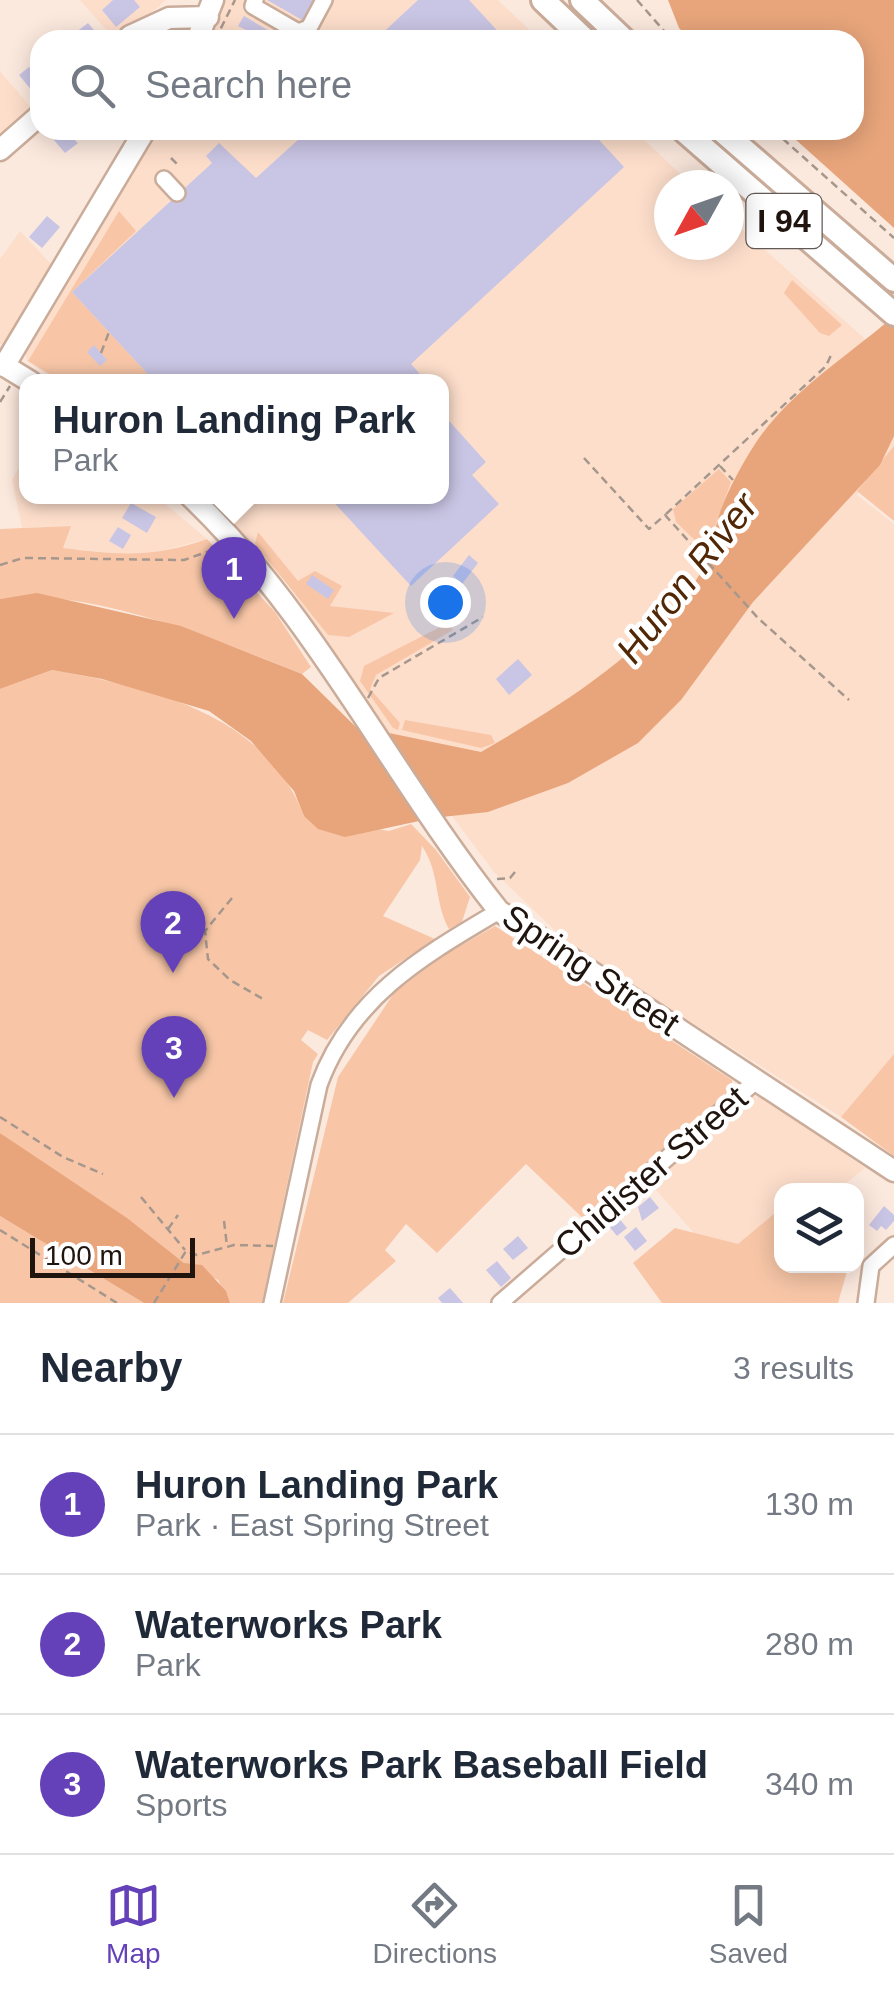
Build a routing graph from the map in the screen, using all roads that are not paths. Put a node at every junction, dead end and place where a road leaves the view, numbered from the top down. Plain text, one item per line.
1 (171, 0) edge
2 (255, 0) edge
3 (324, 0) edge
4 (544, 0) edge
5 (582, 0) edge
6 (210, 9) edge
7 (137, 30) edge
8 (144, 30) edge
9 (295, 30) edge
10 (304, 30) edge
11 (576, 30) edge
12 (614, 30) edge
13 (30, 124) edge
14 (140, 140) edge
15 (694, 140) edge
16 (733, 140) edge
17 (0, 150) edge
18 (164, 179) dead end
19 (177, 193) dead end
20 (894, 280) edge
21 (891, 312) edge
22 (1, 367) edge
23 (196, 504) edge
24 (500, 911) junction
25 (757, 1080) junction
26 (894, 1172) edge
27 (894, 1246) edge
28 (272, 1303) edge
29 (500, 1303) edge
30 (866, 1303) edge

1 - 7 main road
2 - 9 street
3 - 10 street
4 - 11 highway
5 - 12 highway
6 - 8 main road
13 - 17 main road
14 - 22 main road
15 - 21 highway, I 94
16 - 20 highway, I 94
18 - 19 street
23 - 24 main road, Spring Street
24 - 25 main road, Spring Street
24 - 28 street
25 - 26 main road, Spring Street
25 - 29 street, Chidister Street
27 - 30 street

